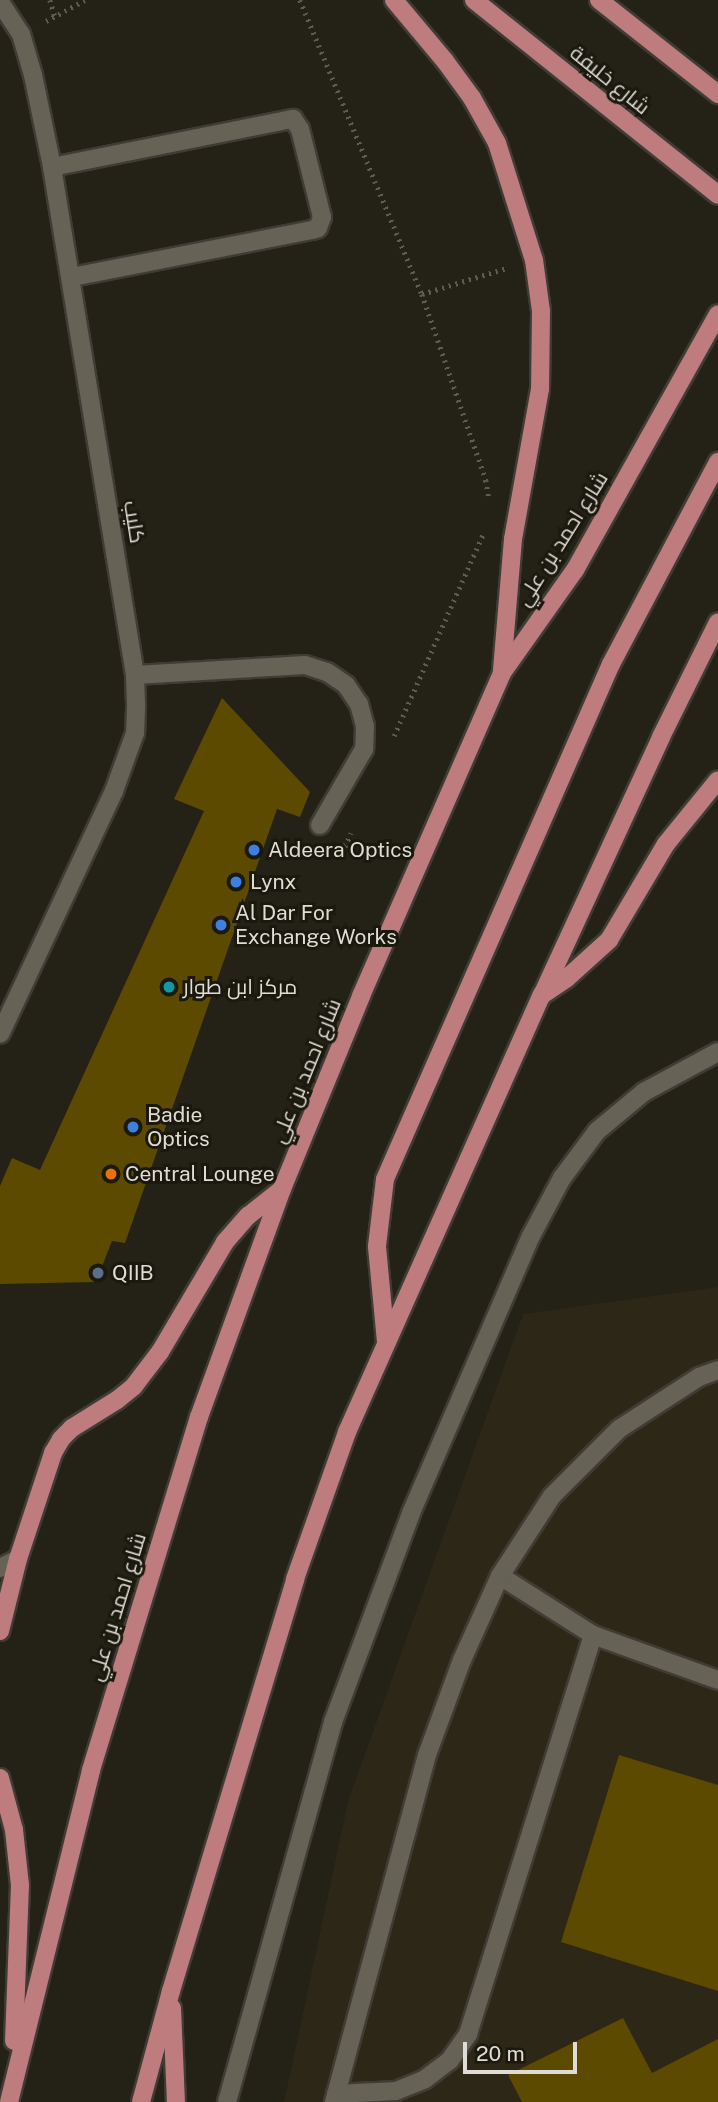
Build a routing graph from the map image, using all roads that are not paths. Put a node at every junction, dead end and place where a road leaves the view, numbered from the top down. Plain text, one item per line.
1 (394, 0) edge
2 (474, 0) edge
3 (599, 0) edge
4 (0, 2) edge
5 (718, 94) edge
6 (52, 167) junction
7 (718, 195) edge
8 (72, 277) junction
9 (718, 314) edge
10 (718, 462) edge
11 (718, 622) edge
12 (502, 673) junction
13 (135, 675) junction
14 (718, 780) edge
15 (320, 825) road end
16 (542, 995) junction
17 (0, 1034) edge
18 (718, 1052) edge
19 (282, 1189) junction
20 (387, 1343) junction
21 (718, 1370) edge
22 (18, 1559) junction
23 (0, 1569) edge
24 (500, 1576) junction
25 (0, 1631) edge
26 (593, 1634) junction
27 (718, 1680) edge
28 (0, 1778) edge
29 (171, 1991) junction
30 (12, 2082) junction
31 (335, 2098) edge
32 (9, 2102) edge
33 (141, 2102) edge
34 (176, 2102) edge
35 (227, 2102) edge

1 - 12 main road
2 - 7 main road, شارع خليفة
3 - 5 main road
4 - 6 street, كليب
6 - 8 street, كليب
6 - 8 street
8 - 13 street, كليب
9 - 12 main road, شارع احمد بن علي
10 - 20 main road
11 - 16 main road
12 - 19 main road, شارع احمد بن علي
13 - 15 street
13 - 17 street, كليب
14 - 16 main road
16 - 20 main road
18 - 35 street
19 - 22 main road
19 - 30 main road, شارع احمد بن علي
20 - 29 main road
21 - 24 street
22 - 23 street
22 - 25 main road
24 - 26 street
24 - 31 street
26 - 27 street
26 - 31 street
28 - 30 main road
29 - 33 main road
29 - 34 main road
30 - 32 main road, شارع احمد بن علي

